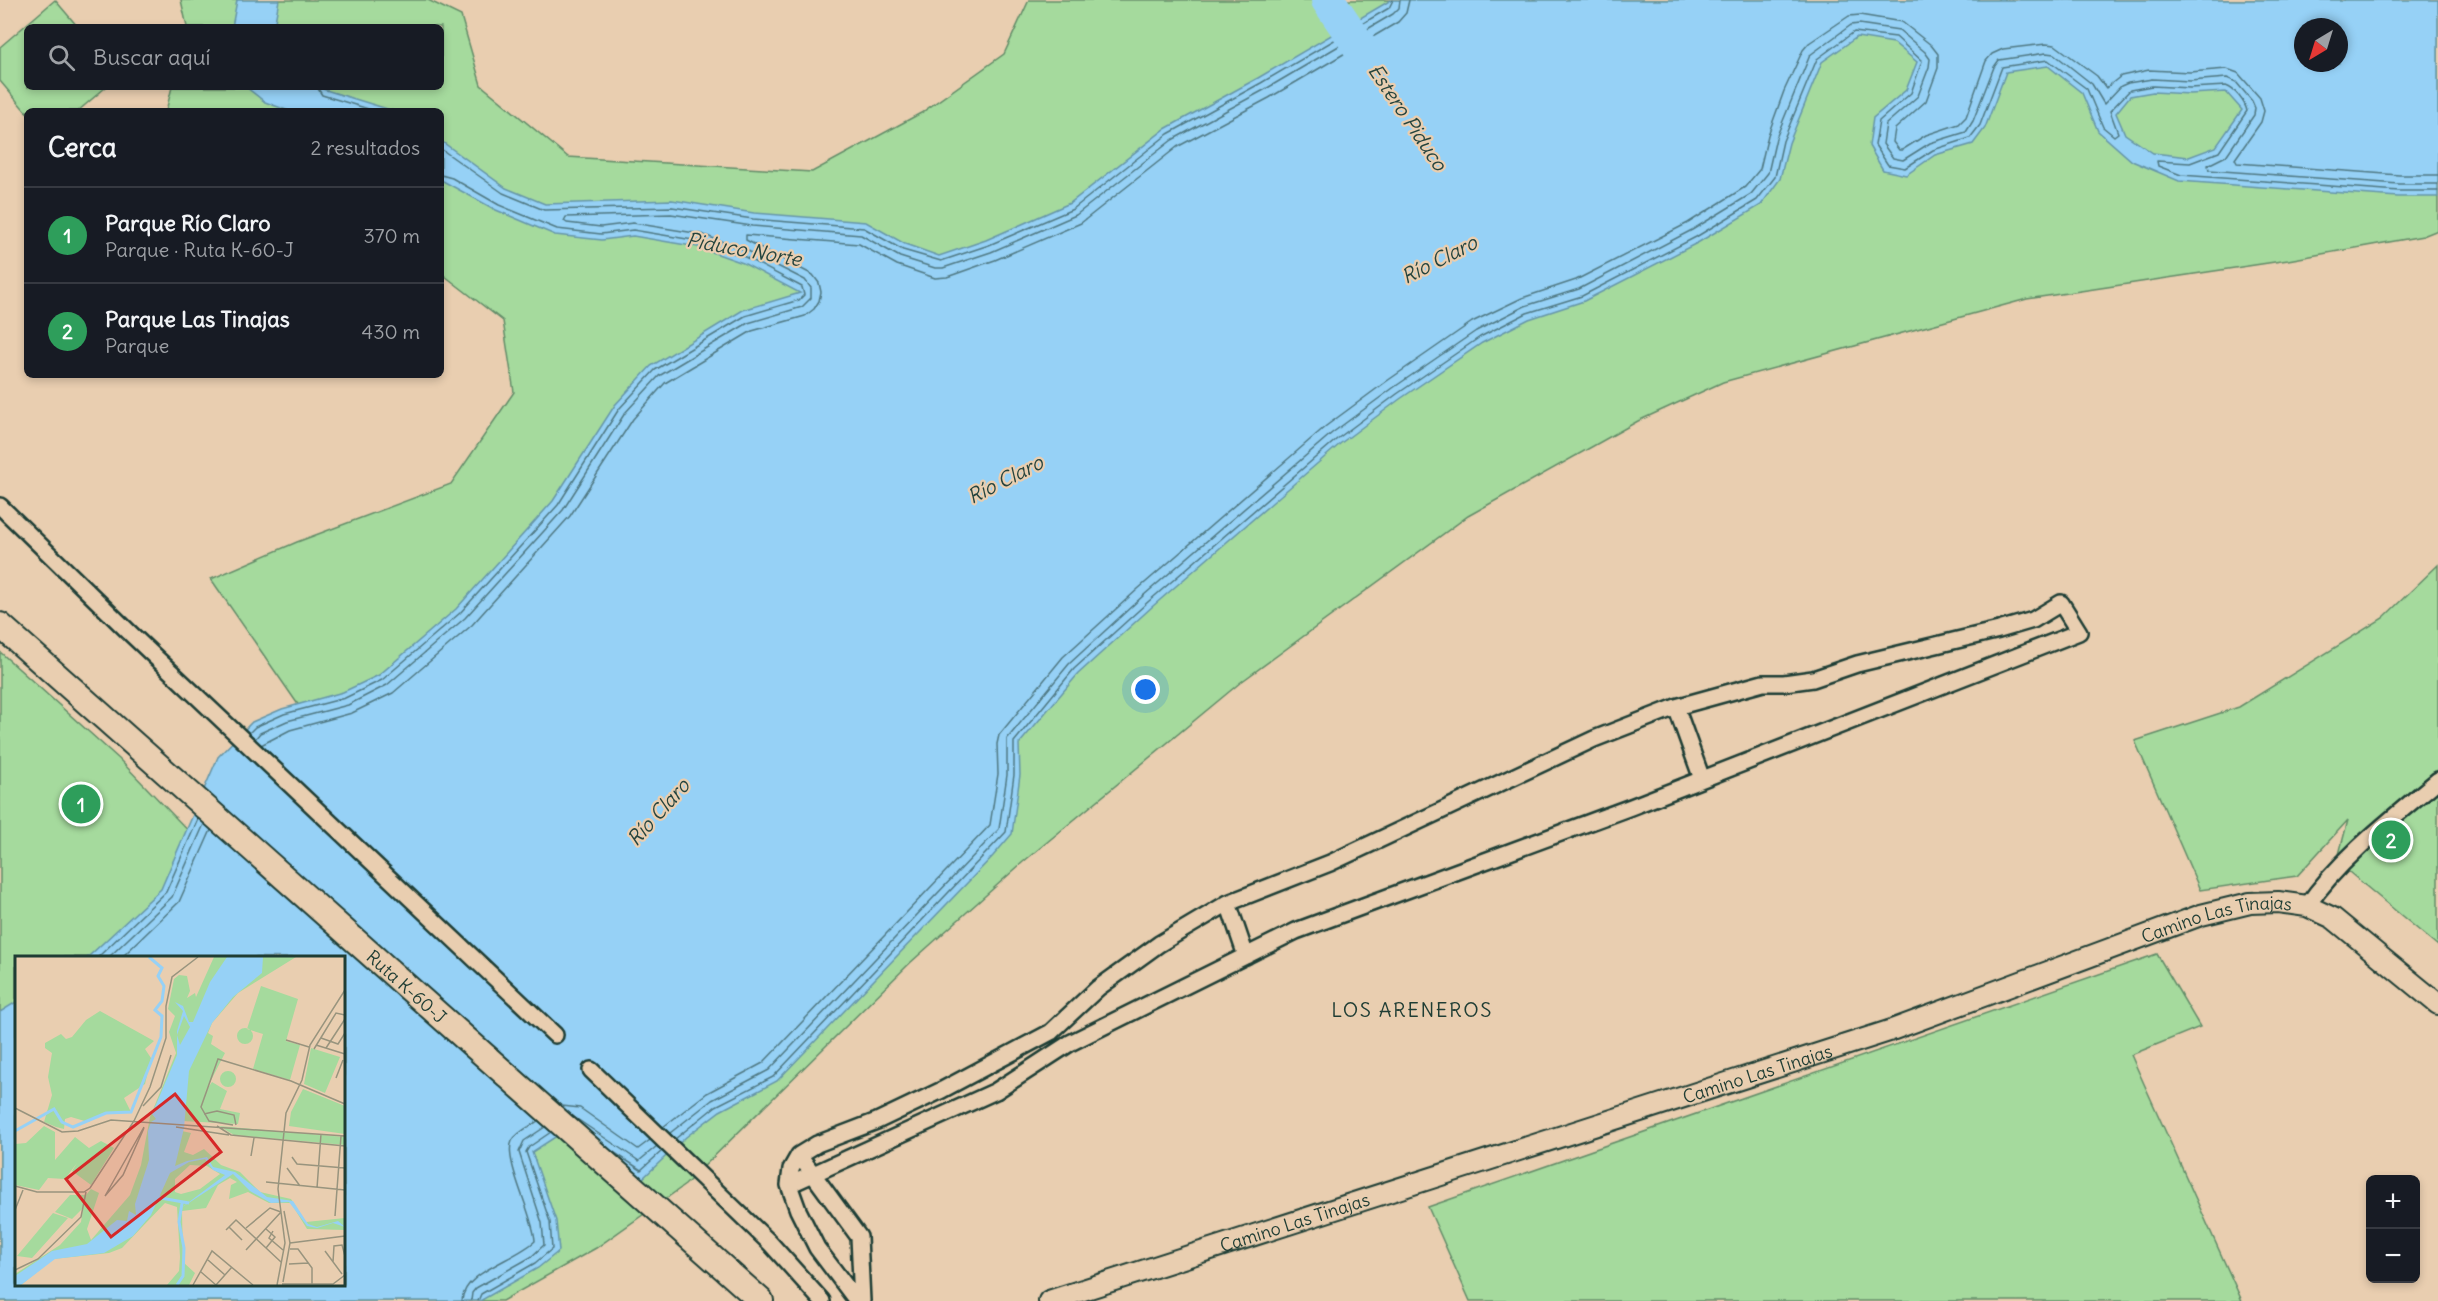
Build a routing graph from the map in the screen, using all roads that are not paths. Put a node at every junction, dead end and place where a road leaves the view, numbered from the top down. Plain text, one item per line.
1 (0, 506) edge
2 (0, 625) edge
3 (1676, 707) junction
4 (1702, 779) junction
5 (2438, 780) edge
6 (1228, 903) junction
7 (2307, 906) junction
8 (1246, 956) junction
9 (2438, 1004) edge
10 (555, 1035) dead end
11 (591, 1070) dead end
12 (799, 1155) junction
13 (812, 1175) junction
14 (789, 1185) junction
15 (761, 1301) edge
16 (822, 1301) edge
17 (857, 1301) edge
18 (862, 1301) edge
19 (1049, 1301) edge

1 - 10 street
2 - 15 main road, Ruta K-60-J
3 - 4 street
3 - 4 street
3 - 6 street
4 - 8 street
5 - 7 street
6 - 8 street
6 - 12 street
7 - 9 street, Camino Las Tinajas
7 - 19 street, Camino Las Tinajas
8 - 13 street
11 - 16 street
12 - 13 street
12 - 14 street
13 - 14 street
13 - 18 street
14 - 17 street

